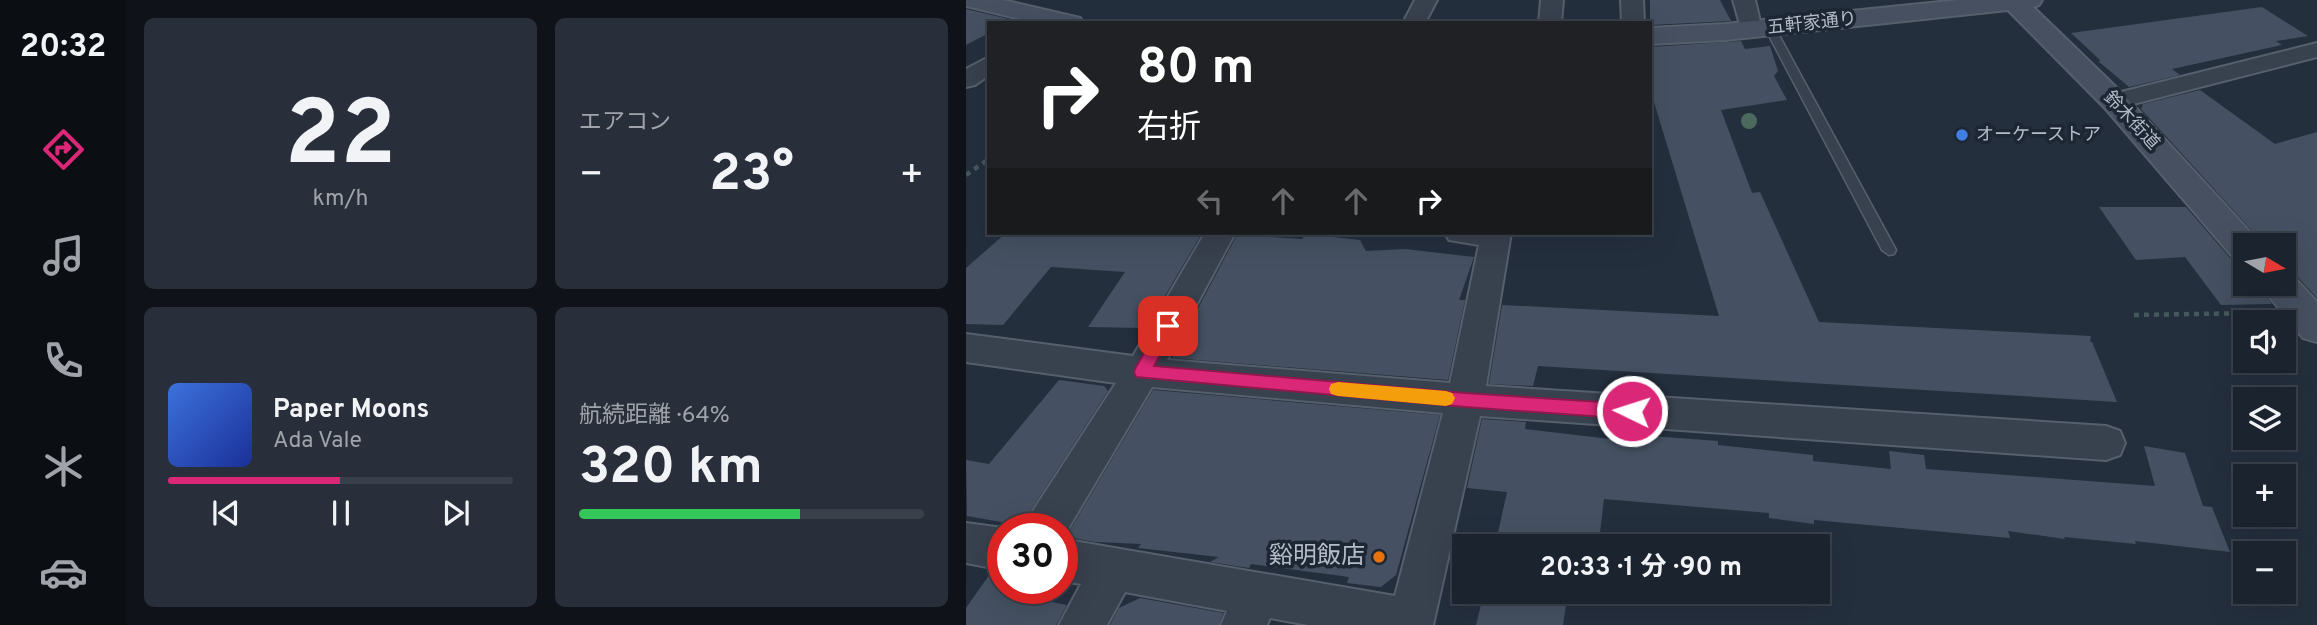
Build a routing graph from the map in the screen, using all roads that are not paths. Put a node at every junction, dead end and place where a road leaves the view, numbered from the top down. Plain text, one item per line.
1 (970, 0) edge
2 (1426, 0) edge
3 (1552, 0) edge
4 (1632, 0) edge
5 (1744, 0) edge
6 (2029, 10) edge
7 (1056, 21) edge
8 (1415, 21) edge
9 (1550, 21) edge
10 (1633, 21) edge
11 (1760, 29) junction
12 (1652, 36) edge
13 (2317, 50) edge
14 (987, 65) edge
15 (966, 80) edge
16 (2114, 101) junction
17 (2233, 234) edge
18 (1219, 235) edge
19 (1496, 235) edge
20 (1889, 250) dead end
21 (2289, 296) edge
22 (2310, 319) edge
23 (966, 348) edge
24 (1142, 372) junction
25 (1465, 400) junction
26 (2106, 443) dead end
27 (1055, 513) edge
28 (966, 543) edge
29 (987, 546) edge
30 (1078, 562) edge
31 (1114, 569) junction
32 (1251, 610) edge
33 (1411, 623) edge
34 (1082, 625) edge

1 - 7 street
2 - 8 street
3 - 9 street
4 - 10 street
5 - 11 street
6 - 11 street, 五軒家通り
6 - 16 street, 鈴木街道
11 - 12 street, 五軒家通り
11 - 20 lane
13 - 16 street
14 - 15 street
16 - 17 street, 鈴木街道
18 - 24 street
19 - 25 street
21 - 22 street
23 - 24 street
24 - 25 street
24 - 27 street
25 - 26 street
25 - 33 street
28 - 29 street
30 - 31 street
31 - 32 street
31 - 34 street
32 - 33 street

